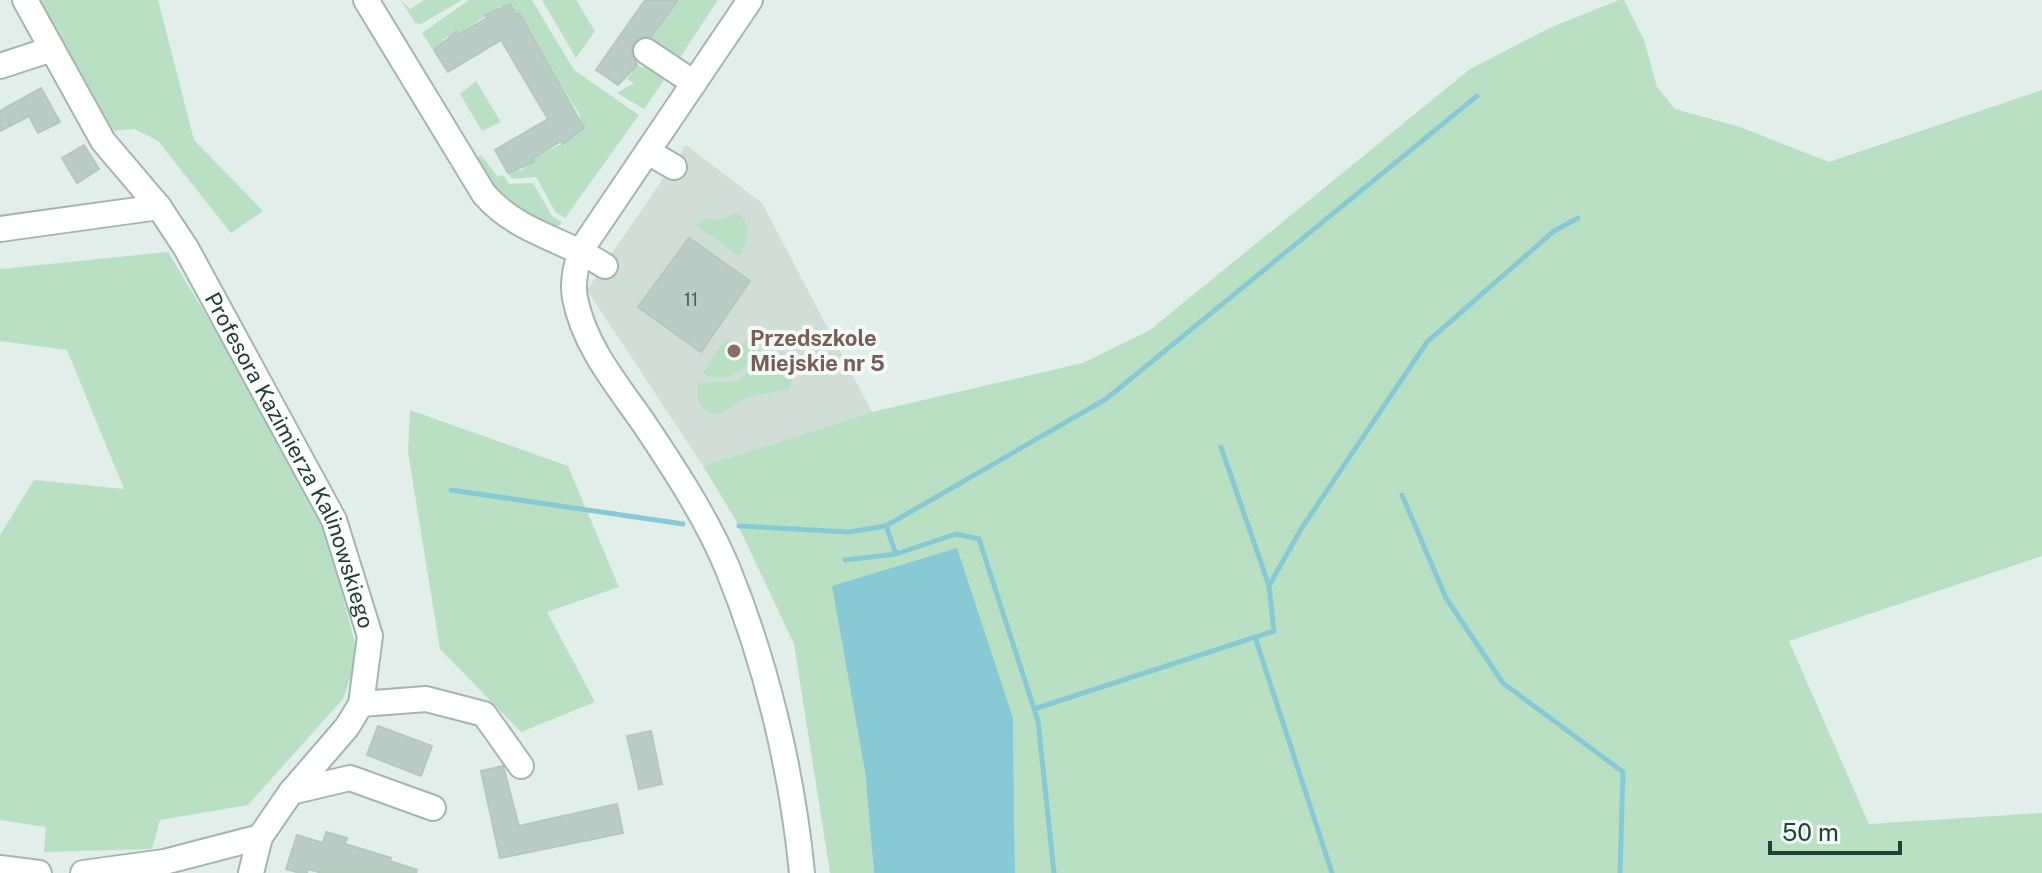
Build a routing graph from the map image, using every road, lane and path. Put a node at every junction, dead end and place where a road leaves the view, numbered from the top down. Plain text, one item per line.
1 (25, 0) edge
2 (366, 0) edge
3 (750, 0) edge
4 (52, 49) junction
5 (646, 51) dead end
6 (0, 66) edge
7 (694, 83) junction
8 (648, 152) junction
9 (674, 167) dead end
10 (159, 207) junction
11 (0, 229) edge
12 (581, 250) junction
13 (605, 266) dead end
14 (361, 704) junction
15 (521, 766) dead end
16 (291, 792) junction
17 (433, 808) dead end
18 (260, 837) junction
19 (0, 868) edge
20 (39, 873) edge
21 (83, 873) edge
22 (251, 873) edge
23 (802, 873) edge

1 - 4 street, Profesora Kazimierza Kalinowskiego
2 - 12 street
3 - 7 street
4 - 6 street
4 - 10 street, Profesora Kazimierza Kalinowskiego
5 - 7 street
7 - 8 street
8 - 9 street
8 - 12 street
10 - 11 street
10 - 14 street, Profesora Kazimierza Kalinowskiego
12 - 13 street
12 - 23 street
14 - 15 street
14 - 16 street, Profesora Kazimierza Kalinowskiego
16 - 17 street
16 - 18 street, Profesora Kazimierza Kalinowskiego
18 - 21 street
18 - 22 street, Profesora Kazimierza Kalinowskiego
19 - 20 street

